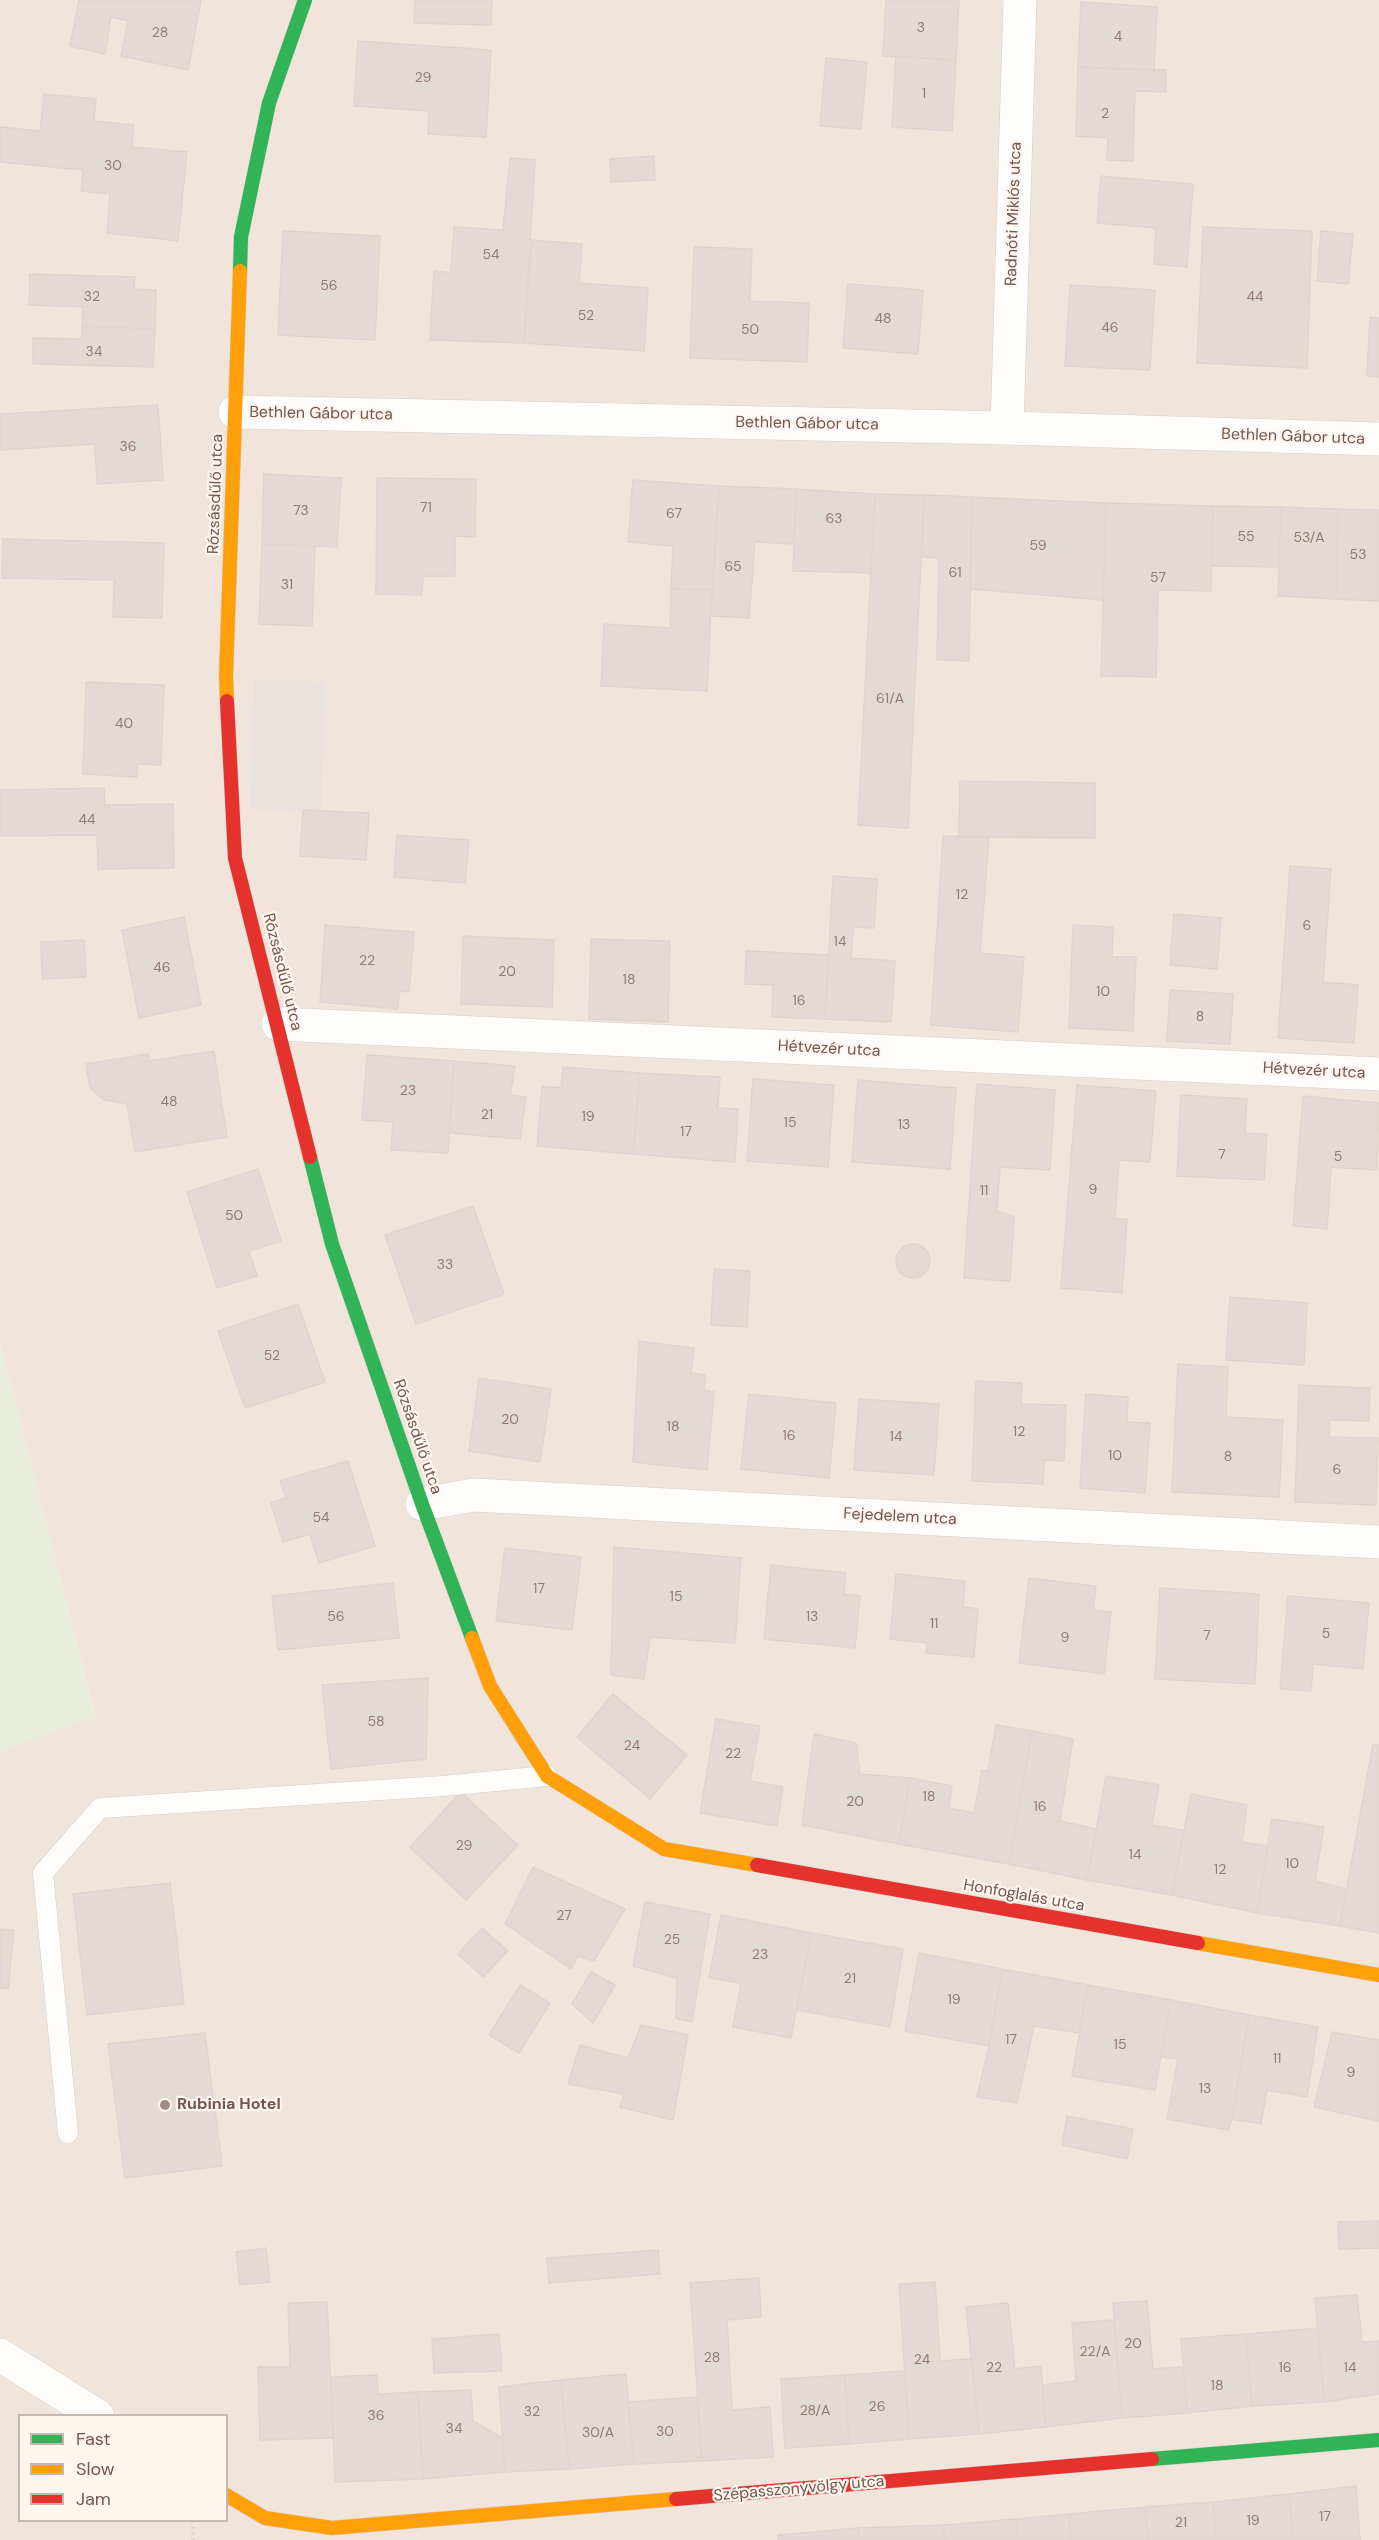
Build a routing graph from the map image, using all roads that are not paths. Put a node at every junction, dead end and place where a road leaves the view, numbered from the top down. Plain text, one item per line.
1 (305, 0) edge
2 (1020, 0) edge
3 (235, 412) junction
4 (1007, 428) junction
5 (1379, 439) edge
6 (278, 1024) junction
7 (1379, 1074) edge
8 (423, 1504) junction
9 (1379, 1542) edge
10 (547, 1776) junction
11 (664, 1849) joint
12 (1379, 1975) edge
13 (68, 2133) dead end
14 (0, 2355) edge
15 (96, 2414) edge
16 (1379, 2440) edge
17 (228, 2496) edge

1 - 3 street, Rózsásdűlő utca
2 - 4 street, Radnóti Miklós utca
3 - 4 street, Bethlen Gábor utca
3 - 6 street, Rózsásdűlő utca
4 - 5 street, Bethlen Gábor utca
6 - 7 street, Hétvezér utca
6 - 8 street, Rózsásdűlő utca
8 - 9 street, Fejedelem utca
8 - 10 street, Rózsásdűlő utca
10 - 11 street, Rózsásdűlő utca
10 - 13 lane
11 - 12 street, Honfoglalás utca
14 - 15 street
16 - 17 street, Szépasszonyvölgy utca

